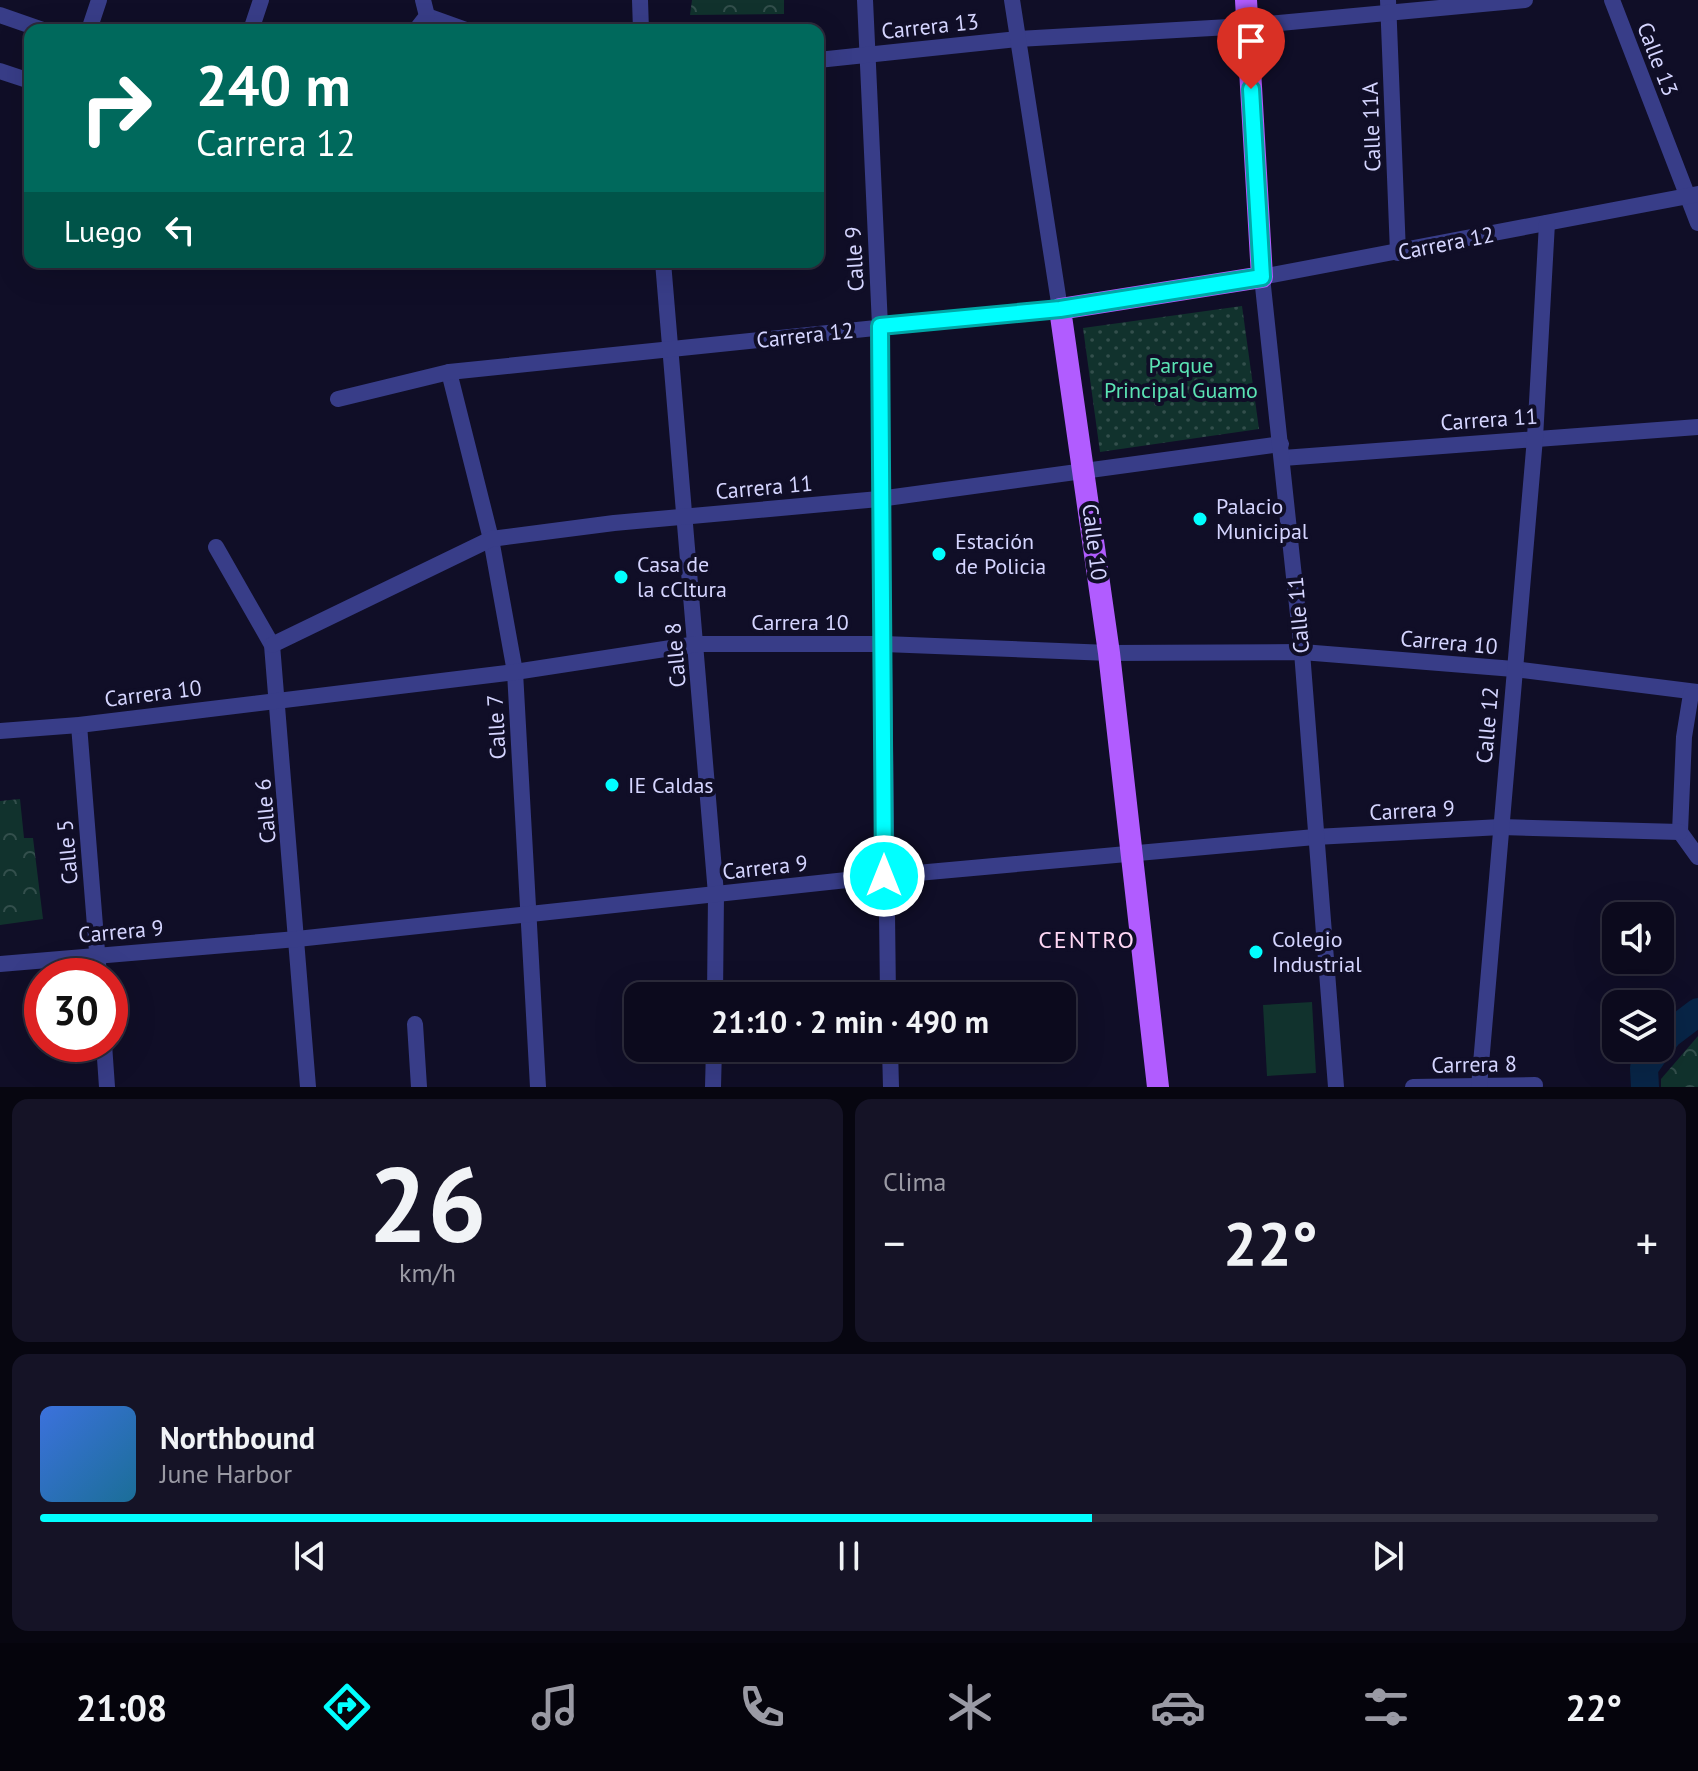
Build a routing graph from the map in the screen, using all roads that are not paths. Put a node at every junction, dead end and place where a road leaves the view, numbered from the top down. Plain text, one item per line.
1 (99, 0) edge
2 (261, 0) edge
3 (640, 0) edge
4 (865, 0) edge
5 (1012, 0) edge
6 (1246, 0) edge
7 (1525, 0) edge
8 (1612, 0) edge
9 (1388, 6) edge
10 (425, 8) edge
11 (0, 15) edge
12 (26, 24) edge
13 (91, 24) edge
14 (253, 24) edge
15 (455, 24) edge
16 (641, 24) edge
17 (1247, 26) junction
18 (1018, 39) junction
19 (867, 55) junction
20 (824, 59) edge
21 (0, 71) edge
22 (24, 79) edge
23 (1693, 194) edge
24 (1547, 223) junction
25 (1698, 223) edge
26 (1398, 253) junction
27 (664, 268) edge
28 (1262, 277) junction
29 (1060, 309) junction
30 (880, 326) junction
31 (672, 349) junction
32 (449, 372) junction
33 (338, 399) dead end
34 (1698, 427) edge
35 (1535, 438) junction
36 (1282, 451) junction
37 (1086, 472) junction
38 (879, 499) junction
39 (682, 516) junction
40 (491, 539) junction
41 (216, 547) dead end
42 (697, 644) junction
43 (884, 644) junction
44 (272, 645) junction
45 (1302, 652) junction
46 (1109, 653) junction
47 (1514, 669) junction
48 (515, 672) junction
49 (1694, 693) edge
50 (278, 699) junction
51 (79, 725) junction
52 (0, 731) edge
53 (1691, 737) edge
54 (1501, 827) junction
55 (1680, 832) junction
56 (1315, 837) junction
57 (1130, 855) junction
58 (1698, 857) edge
59 (884, 876) junction
60 (716, 894) junction
61 (529, 916) junction
62 (297, 939) junction
63 (97, 955) junction
64 (97, 958) edge
65 (0, 964) edge
66 (715, 982) edge
67 (888, 982) edge
68 (415, 1024) dead end
69 (105, 1062) edge
70 (714, 1062) edge
71 (890, 1062) edge
72 (1535, 1085) edge
73 (1479, 1086) edge
74 (107, 1087) edge
75 (308, 1087) edge
76 (419, 1087) edge
77 (538, 1087) edge
78 (713, 1087) edge
79 (891, 1087) edge
80 (1158, 1087) edge
81 (1336, 1087) edge
82 (1413, 1087) edge

1 - 13 street
2 - 14 street
3 - 16 street
4 - 19 street, Calle 9
5 - 18 street, Calle 10
6 - 17 main road, Calle 11
7 - 9 street, Carrera 13
8 - 23 street, Calle 13
9 - 17 street, Carrera 13
9 - 26 street, Calle 11A
10 - 15 street
11 - 12 street
17 - 18 street, Carrera 13
17 - 28 main road, Calle 11
18 - 19 street, Carrera 13
18 - 29 street, Calle 10
19 - 20 street, Carrera 13
19 - 30 street, Calle 9
21 - 22 street
23 - 24 street, Carrera 12
23 - 25 street, Calle 13
24 - 26 street, Carrera 12
24 - 35 street, Calle 12
26 - 28 street, Carrera 12
27 - 31 street, Calle 8
28 - 29 main road, Carrera 12
28 - 36 street, Calle 11
29 - 30 street, Carrera 12
29 - 37 main road, Calle 10
30 - 31 street, Carrera 12
30 - 38 street, Calle 9
31 - 32 street, Carrera 12
31 - 39 street, Calle 8
32 - 33 street, Carrera 12
32 - 40 street, Calle 7
34 - 35 street, Carrera 11
35 - 36 street, Carrera 11
35 - 47 street, Calle 12
36 - 37 street, Carrera 11
36 - 45 street, Calle 11
37 - 38 street, Carrera 11
37 - 46 main road, Calle 10
38 - 39 street, Carrera 11
38 - 43 street, Calle 9
39 - 40 street, Carrera 11
39 - 42 street, Calle 8
40 - 44 street, Carrera 11
40 - 48 street, Calle 7
41 - 44 street, Calle 6
42 - 43 street, Carrera 10
42 - 48 street, Carrera 10
42 - 60 street, Calle 8
43 - 46 street, Carrera 10
43 - 59 street, Calle 9
44 - 50 street, Calle 6
45 - 46 street, Carrera 10
45 - 47 street, Carrera 10
45 - 56 street, Calle 11
46 - 57 main road, Calle 10
47 - 49 street, Carrera 10
47 - 54 street, Calle 12
48 - 50 street, Carrera 10
48 - 61 street, Calle 7
49 - 53 street
50 - 51 street, Carrera 10
50 - 62 street, Calle 6
51 - 52 street, Carrera 10
51 - 63 street, Calle 5
53 - 55 street
54 - 55 street, Carrera 9
54 - 56 street, Carrera 9
54 - 73 street, Calle 12
55 - 58 street
56 - 57 street, Carrera 9
56 - 81 street, Calle 11
57 - 59 street, Carrera 9
57 - 80 main road, Calle 10
59 - 60 street, Carrera 9
59 - 67 street, Calle 9
60 - 61 street, Carrera 9
60 - 66 street, Calle 8
61 - 62 street, Carrera 9
61 - 77 street, Calle 7
62 - 63 street, Carrera 9
62 - 75 street, Calle 6
63 - 64 street, Calle 5
63 - 65 street, Carrera 9
68 - 76 street
69 - 74 street
70 - 78 street
71 - 79 street
72 - 73 street, Carrera 8
73 - 82 street, Carrera 8

